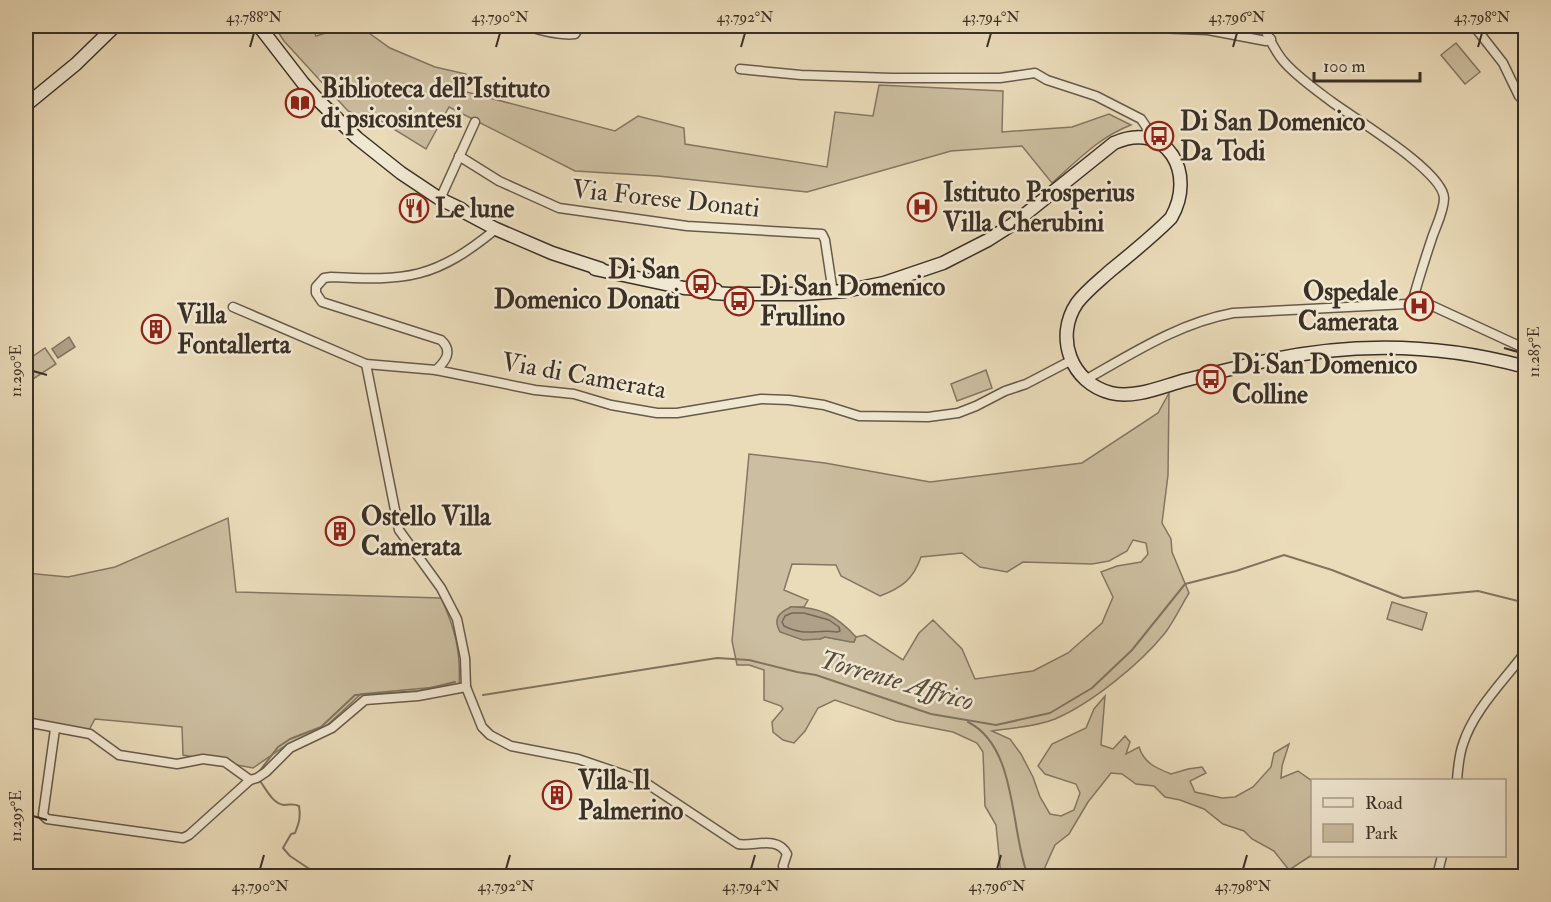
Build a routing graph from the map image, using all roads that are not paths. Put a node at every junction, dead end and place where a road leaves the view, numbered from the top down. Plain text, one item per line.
1 (115, 26) edge
2 (527, 26) edge
3 (580, 26) edge
4 (1102, 26) edge
5 (1263, 26) edge
6 (1474, 26) edge
7 (262, 28) edge
8 (1271, 39) junction
9 (740, 69) dead end
10 (1526, 104) edge
11 (26, 105) edge
12 (475, 122) dead end
13 (1146, 138) junction
14 (459, 156) junction
15 (445, 202) junction
16 (490, 226) junction
17 (1418, 283) junction
18 (833, 293) junction
19 (1412, 303) junction
20 (1426, 303) junction
21 (233, 307) dead end
22 (1526, 349) edge
23 (1070, 361) junction
24 (366, 364) junction
25 (1526, 367) edge
26 (436, 370) junction
27 (1085, 380) junction
28 (1526, 651) edge
29 (465, 687) junction
30 (26, 722) edge
31 (55, 729) junction
32 (1457, 779) edge
33 (250, 780) junction
34 (1442, 857) edge
35 (786, 876) edge
36 (1437, 876) edge

1 - 11 main road
2 - 3 street
4 - 8 street
5 - 8 street
6 - 10 street
7 - 15 main road
8 - 17 street
9 - 13 street
12 - 14 street
13 - 18 main road
13 - 23 main road
14 - 15 street
14 - 18 street, Via Forese Donati
15 - 16 main road
16 - 18 main road
16 - 26 street
17 - 19 street
17 - 20 street
19 - 20 street
19 - 27 street
20 - 22 street
21 - 24 street, Via di Camerata
23 - 26 street, Via di Camerata
23 - 27 main road
24 - 26 street, Via di Camerata
24 - 29 street
25 - 27 main road
28 - 32 street
29 - 33 street
29 - 35 street
30 - 31 street
31 - 33 street
31 - 33 street
34 - 36 street

